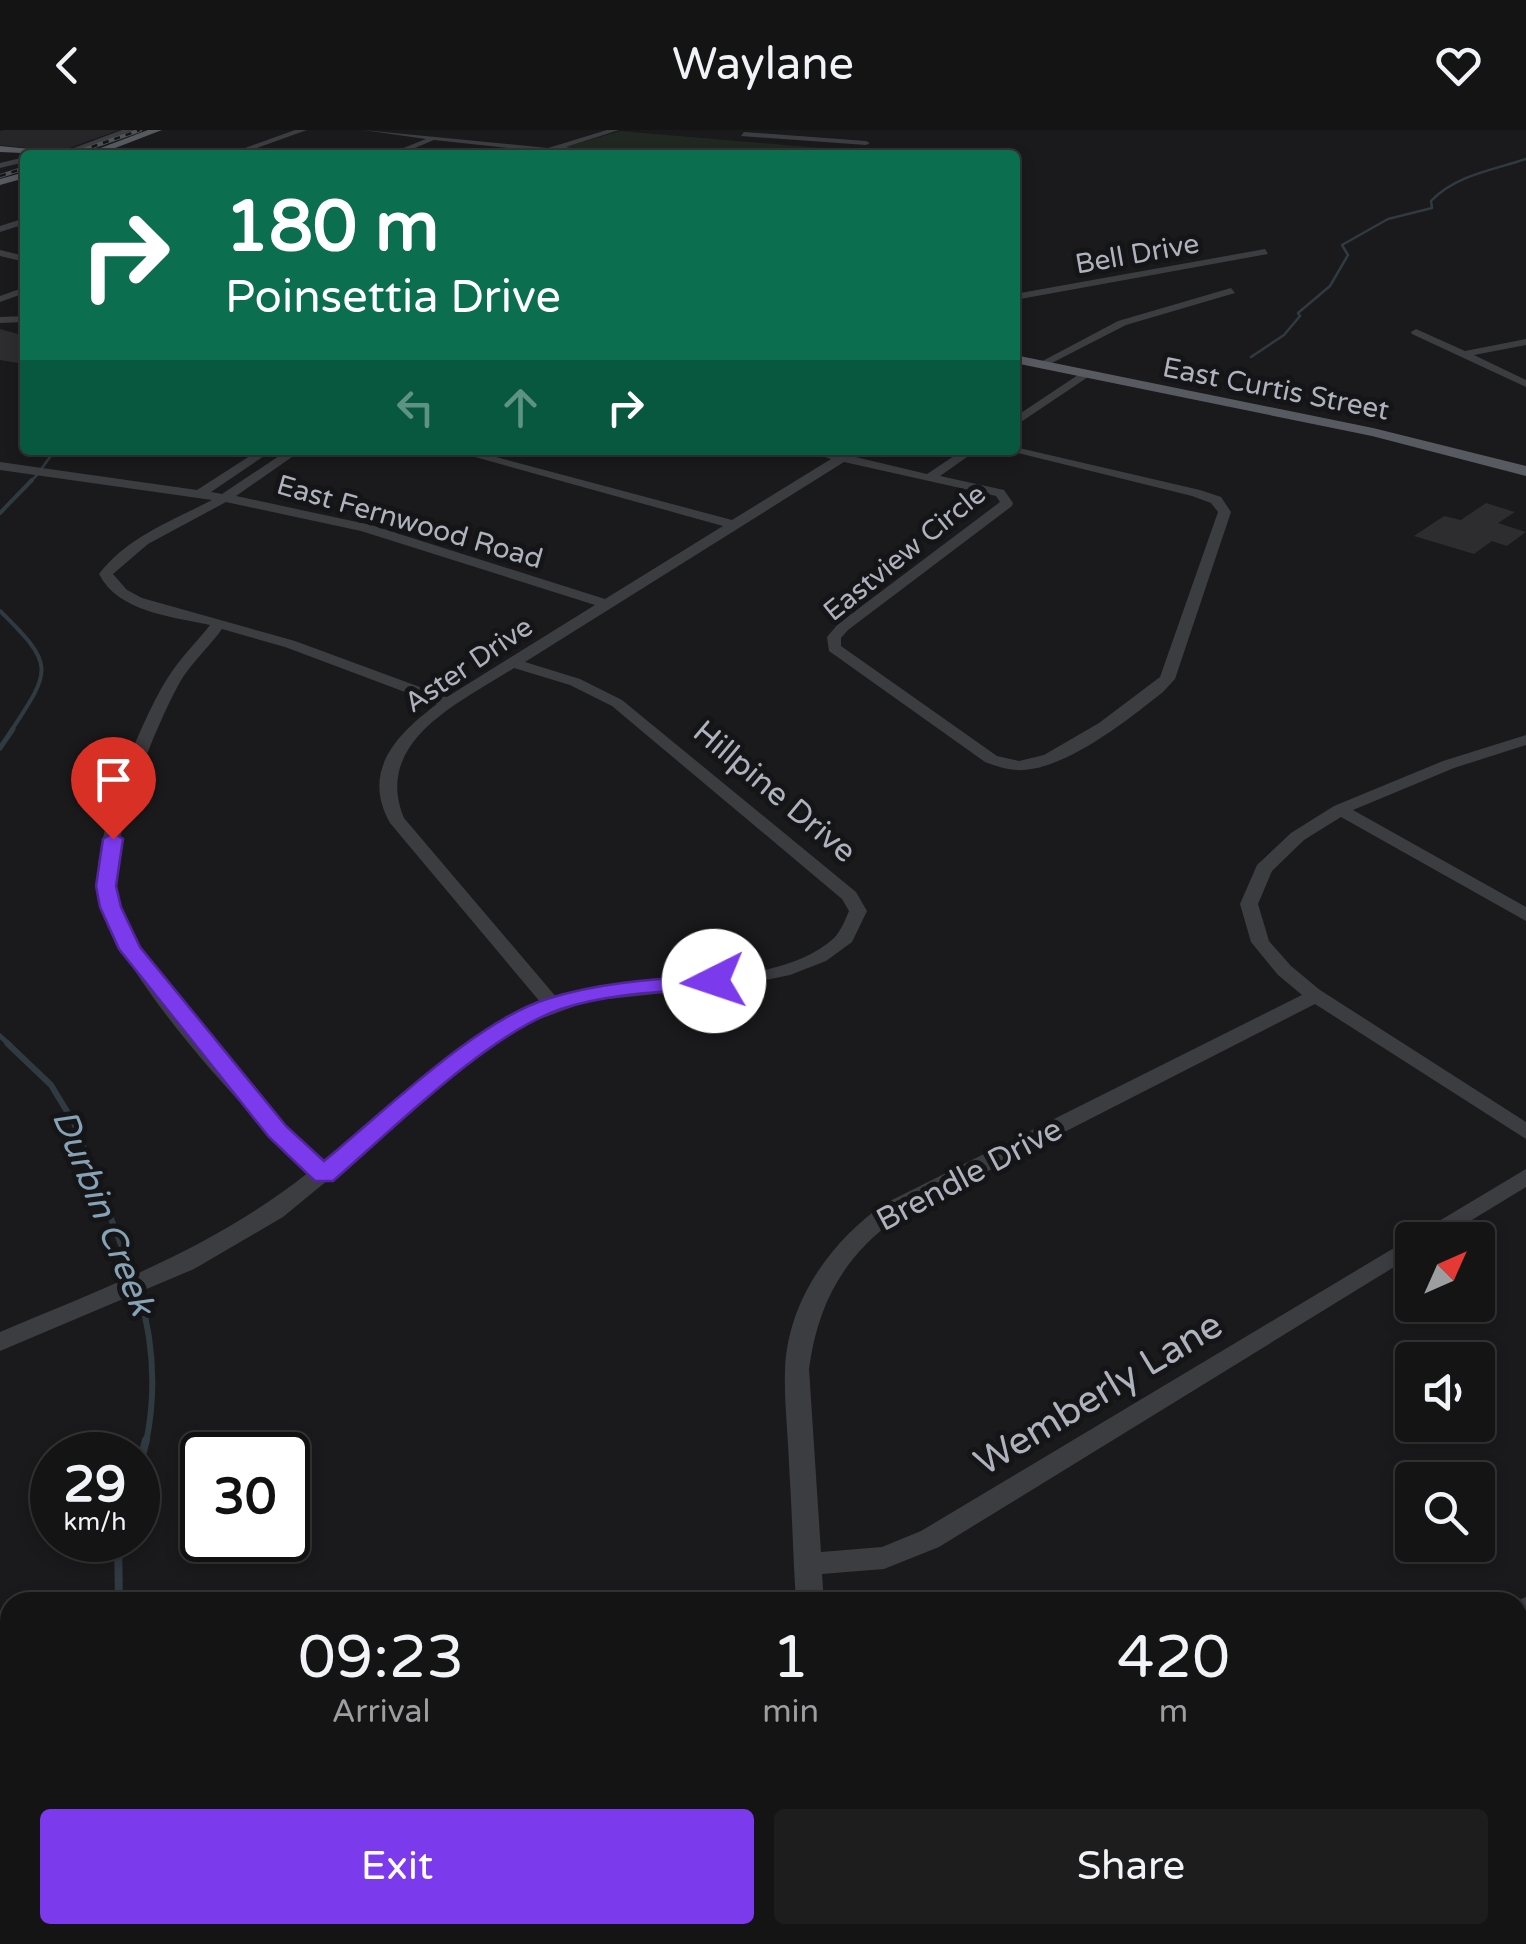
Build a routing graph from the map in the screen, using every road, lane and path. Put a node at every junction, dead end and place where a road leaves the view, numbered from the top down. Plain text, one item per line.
1 (129, 130) edge
2 (157, 130) edge
3 (303, 130) edge
4 (367, 130) edge
5 (454, 130) edge
6 (615, 130) edge
7 (700, 130) edge
8 (714, 130) edge
9 (834, 130) edge
10 (744, 134) dead end
11 (436, 137) junction
12 (820, 140) junction
13 (866, 143) dead end
14 (551, 149) junction
15 (74, 150) edge
16 (100, 150) edge
17 (244, 150) edge
18 (403, 150) edge
19 (548, 150) edge
20 (561, 150) edge
21 (1266, 252) dead end
22 (1230, 291) dead end
23 (1020, 296) edge
24 (1416, 332) dead end
25 (1526, 342) edge
26 (1460, 355) junction
27 (1020, 360) edge
28 (1040, 365) junction
29 (1085, 374) junction
30 (1526, 384) edge
31 (1020, 419) edge
32 (1020, 452) edge
33 (259, 455) edge
34 (288, 455) edge
35 (475, 455) edge
36 (830, 455) edge
37 (964, 455) edge
38 (842, 458) junction
39 (0, 466) edge
40 (1526, 470) edge
41 (929, 478) junction
42 (198, 494) junction
43 (224, 498) junction
44 (734, 525) junction
45 (152, 538) junction
46 (607, 604) junction
47 (219, 623) junction
48 (512, 663) junction
49 (448, 702) junction
50 (1526, 740) edge
51 (1340, 810) junction
52 (1526, 915) edge
53 (1318, 996) junction
54 (552, 1004) junction
55 (1526, 1132) edge
56 (324, 1174) junction
57 (1526, 1177) edge
58 (1452, 1222) edge
59 (1395, 1256) edge
60 (0, 1342) edge
61 (808, 1564) junction
62 (809, 1592) edge

1 - 15 street
2 - 16 main road
3 - 17 street
4 - 11 street
5 - 11 street
6 - 14 street
7 - 8 street
9 - 12 street
10 - 12 street
11 - 14 street
11 - 18 street
12 - 13 street
14 - 19 street
14 - 20 street
21 - 23 street, Bell Drive
22 - 28 street
24 - 26 street
25 - 26 street
26 - 30 street
27 - 28 main road, East Curtis Street
28 - 29 main road, East Curtis Street
29 - 31 street
29 - 40 main road, East Curtis Street
32 - 41 street, Eastview Circle
33 - 42 street
34 - 43 street
35 - 44 street
36 - 38 street
37 - 41 street
38 - 41 street
38 - 44 street, Aster Drive
39 - 42 street, East Fernwood Road
42 - 43 street, East Fernwood Road
42 - 45 street
43 - 45 street
43 - 46 street, East Fernwood Road
44 - 46 street, Aster Drive
45 - 47 street
46 - 48 street, Aster Drive
47 - 49 street
47 - 56 street
48 - 49 street, Aster Drive
48 - 54 street, Hillpine Drive
49 - 54 street, Aster Drive
50 - 51 street
51 - 52 street
51 - 53 street
53 - 55 street
53 - 61 street, Brendle Drive
54 - 56 street, Hillpine Drive
56 - 60 street, Hillpine Drive
57 - 58 street
59 - 61 street, Wemberly Lane
61 - 62 street, Brendle Drive

